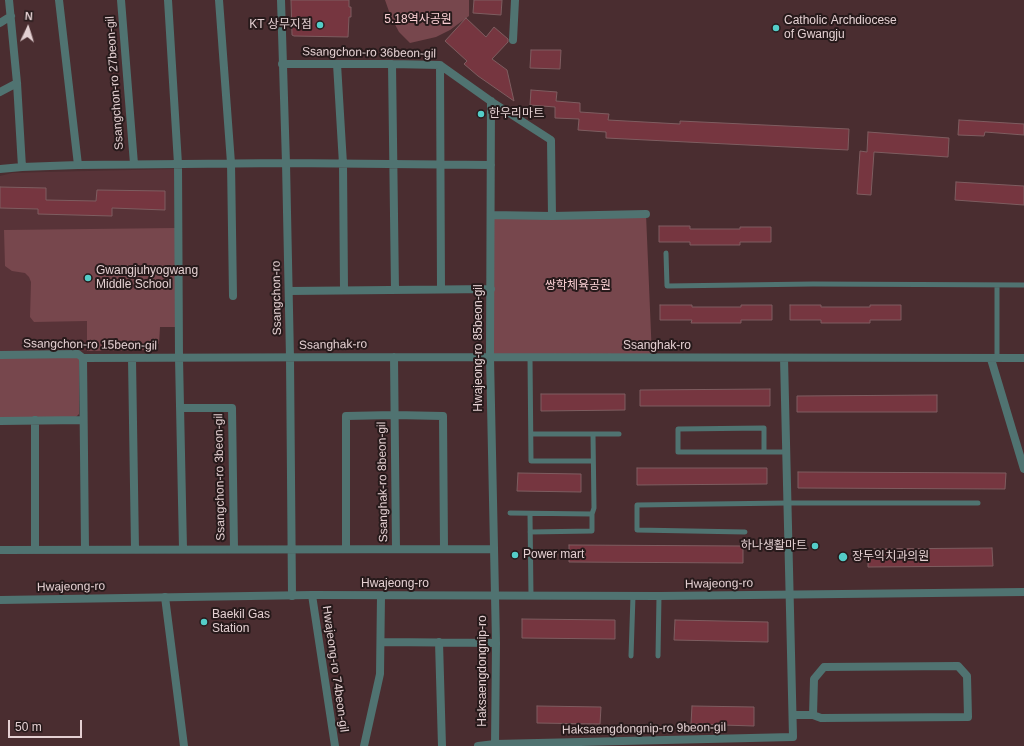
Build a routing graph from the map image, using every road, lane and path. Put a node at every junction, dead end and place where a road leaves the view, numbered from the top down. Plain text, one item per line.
1 (9, 0) edge
2 (59, 0) edge
3 (121, 0) edge
4 (168, 0) edge
5 (219, 0) edge
6 (280, 0) edge
7 (515, 0) edge
8 (11, 16) junction
9 (0, 23) edge
10 (513, 40) dead end
11 (282, 64) junction
12 (337, 64) junction
13 (392, 64) junction
14 (440, 65) junction
15 (17, 82) junction
16 (0, 92) edge
17 (491, 101) junction
18 (286, 163) junction
19 (134, 164) junction
20 (178, 164) junction
21 (231, 164) junction
22 (343, 164) junction
23 (393, 164) junction
24 (440, 164) junction
25 (78, 165) junction
26 (491, 165) junction
27 (22, 167) junction
28 (0, 169) edge
29 (646, 214) dead end
30 (491, 215) junction
31 (552, 216) junction
32 (666, 253) dead end
33 (997, 285) junction
34 (1024, 285) edge
35 (491, 289) junction
36 (344, 290) junction
37 (395, 290) junction
38 (441, 290) junction
39 (288, 291) junction
40 (233, 296) dead end
41 (0, 355) edge
42 (394, 357) junction
43 (490, 357) junction
44 (530, 357) junction
45 (83, 358) junction
46 (179, 358) junction
47 (290, 358) junction
48 (784, 358) junction
49 (1024, 358) edge
50 (132, 359) junction
51 (994, 359) junction
52 (181, 408) junction
53 (394, 416) junction
54 (35, 420) junction
55 (83, 420) junction
56 (0, 421) edge
57 (531, 434) junction
58 (593, 434) junction
59 (619, 434) dead end
60 (764, 452) junction
61 (786, 452) junction
62 (593, 461) junction
63 (1024, 469) edge
64 (787, 503) junction
65 (978, 503) dead end
66 (510, 513) dead end
67 (530, 514) junction
68 (592, 514) junction
69 (530, 532) junction
70 (745, 532) dead end
71 (85, 549) junction
72 (135, 549) junction
73 (183, 549) junction
74 (234, 549) junction
75 (291, 549) junction
76 (346, 549) junction
77 (396, 549) junction
78 (444, 549) junction
79 (494, 549) junction
80 (0, 550) edge
81 (35, 550) junction
82 (1024, 592) edge
83 (312, 595) junction
84 (495, 595) junction
85 (790, 595) junction
86 (292, 596) junction
87 (381, 596) junction
88 (531, 596) junction
89 (633, 596) junction
90 (659, 596) junction
91 (165, 597) junction
92 (0, 600) edge
93 (381, 642) junction
94 (439, 642) junction
95 (496, 643) junction
96 (632, 656) dead end
97 (658, 656) dead end
98 (793, 715) junction
99 (813, 715) junction
100 (495, 745) edge
101 (184, 746) edge
102 (335, 746) edge
103 (364, 746) edge
104 (442, 746) edge
105 (478, 746) edge

1 - 8 street
2 - 25 street
3 - 19 street, Ssangchon-ro 27beon-gil
4 - 20 street
5 - 21 street
6 - 11 street, Ssangchon-ro
7 - 10 street
8 - 9 street
8 - 15 street
11 - 12 street, Ssangchon-ro 36beon-gil
11 - 18 street, Ssangchon-ro
12 - 13 street, Ssangchon-ro 36beon-gil
12 - 22 street
13 - 14 street, Ssangchon-ro 36beon-gil
13 - 23 street
14 - 17 street, Ssangchon-ro 36beon-gil
14 - 24 street
15 - 16 street
15 - 27 street
17 - 26 street, Hwajeong-ro 85beon-gil
17 - 31 street, Ssangchon-ro 36beon-gil
18 - 21 street, Ssangchon-ro 27beon-gil
18 - 22 street, Ssangchon-ro 27beon-gil
18 - 39 street, Ssangchon-ro
19 - 20 street, Ssangchon-ro 27beon-gil
19 - 25 street, Ssangchon-ro 27beon-gil
20 - 21 street, Ssangchon-ro 27beon-gil
20 - 46 street
21 - 40 street
22 - 23 street, Ssangchon-ro 27beon-gil
22 - 36 street
23 - 24 street, Ssangchon-ro 27beon-gil
23 - 37 street
24 - 26 street, Ssangchon-ro 27beon-gil
24 - 38 street
25 - 27 street, Ssangchon-ro 27beon-gil
26 - 30 street, Hwajeong-ro 85beon-gil
27 - 28 street, Ssangchon-ro 27beon-gil
29 - 31 street
30 - 31 street
30 - 35 street, Hwajeong-ro 85beon-gil
32 - 33 lane
33 - 34 lane
33 - 51 lane
35 - 38 street
35 - 43 street, Hwajeong-ro 85beon-gil
36 - 37 street
36 - 39 street
37 - 38 street
39 - 47 street, Ssangchon-ro
41 - 45 street, Ssangchon-ro 15beon-gil
42 - 43 street, Ssanghak-ro
42 - 47 street, Ssanghak-ro
42 - 53 street, Ssanghak-ro 8beon-gil
43 - 44 street, Ssanghak-ro
43 - 79 street, Hwajeong-ro 85beon-gil
44 - 48 street, Ssanghak-ro
44 - 57 lane
45 - 50 street, Ssangchon-ro 15beon-gil
45 - 55 street
46 - 47 street, Ssangchon-ro 15beon-gil
46 - 50 street, Ssangchon-ro 15beon-gil
46 - 52 street
47 - 75 street, Ssangchon-ro
48 - 51 street, Ssanghak-ro
48 - 61 street
49 - 51 street, Ssanghak-ro
50 - 72 street
51 - 63 street
52 - 73 street
52 - 74 street, Ssangchon-ro 3beon-gil
53 - 76 street, Ssanghak-ro 8beon-gil
53 - 77 street, Ssanghak-ro 8beon-gil
53 - 78 street, Ssanghak-ro 8beon-gil
54 - 55 street
54 - 56 street
54 - 81 street
55 - 71 street
57 - 58 lane
57 - 62 lane
58 - 59 lane
58 - 62 lane
60 - 60 lane
60 - 61 lane
61 - 64 street
62 - 68 lane
64 - 65 lane
64 - 70 lane
64 - 85 street
66 - 67 lane
67 - 68 lane
67 - 69 lane
68 - 69 lane
69 - 88 lane
71 - 72 street, Ssangchon-ro 3beon-gil
71 - 81 street, Ssangchon-ro 3beon-gil
72 - 73 street, Ssangchon-ro 3beon-gil
73 - 74 street, Ssangchon-ro 3beon-gil
74 - 75 street, Ssangchon-ro 3beon-gil
75 - 76 street, Ssangchon-ro 3beon-gil
75 - 86 street, Ssangchon-ro
76 - 77 street, Ssangchon-ro 3beon-gil
77 - 78 street, Ssangchon-ro 3beon-gil
78 - 79 street, Ssangchon-ro 3beon-gil
79 - 84 street, Hwajeong-ro 85beon-gil
80 - 81 street, Ssangchon-ro 3beon-gil
82 - 85 street, Hwajeong-ro
83 - 86 street, Hwajeong-ro
83 - 87 street, Hwajeong-ro
83 - 102 street, Hwajeong-ro 74beon-gil
84 - 87 street, Hwajeong-ro
84 - 88 street, Hwajeong-ro
84 - 95 street, Haksaengdongnip-ro
85 - 90 street, Hwajeong-ro
85 - 98 street
86 - 91 street, Hwajeong-ro
87 - 93 street
88 - 89 street, Hwajeong-ro
89 - 90 street, Hwajeong-ro
89 - 96 lane
90 - 97 lane
91 - 92 street, Hwajeong-ro
91 - 101 street
93 - 94 street
93 - 103 street
94 - 95 street
94 - 104 street
95 - 100 street, Haksaengdongnip-ro
98 - 99 street
98 - 100 street, Haksaengdongnip-ro 9beon-gil
99 - 99 street
100 - 105 street, Haksaengdongnip-ro 9beon-gil

